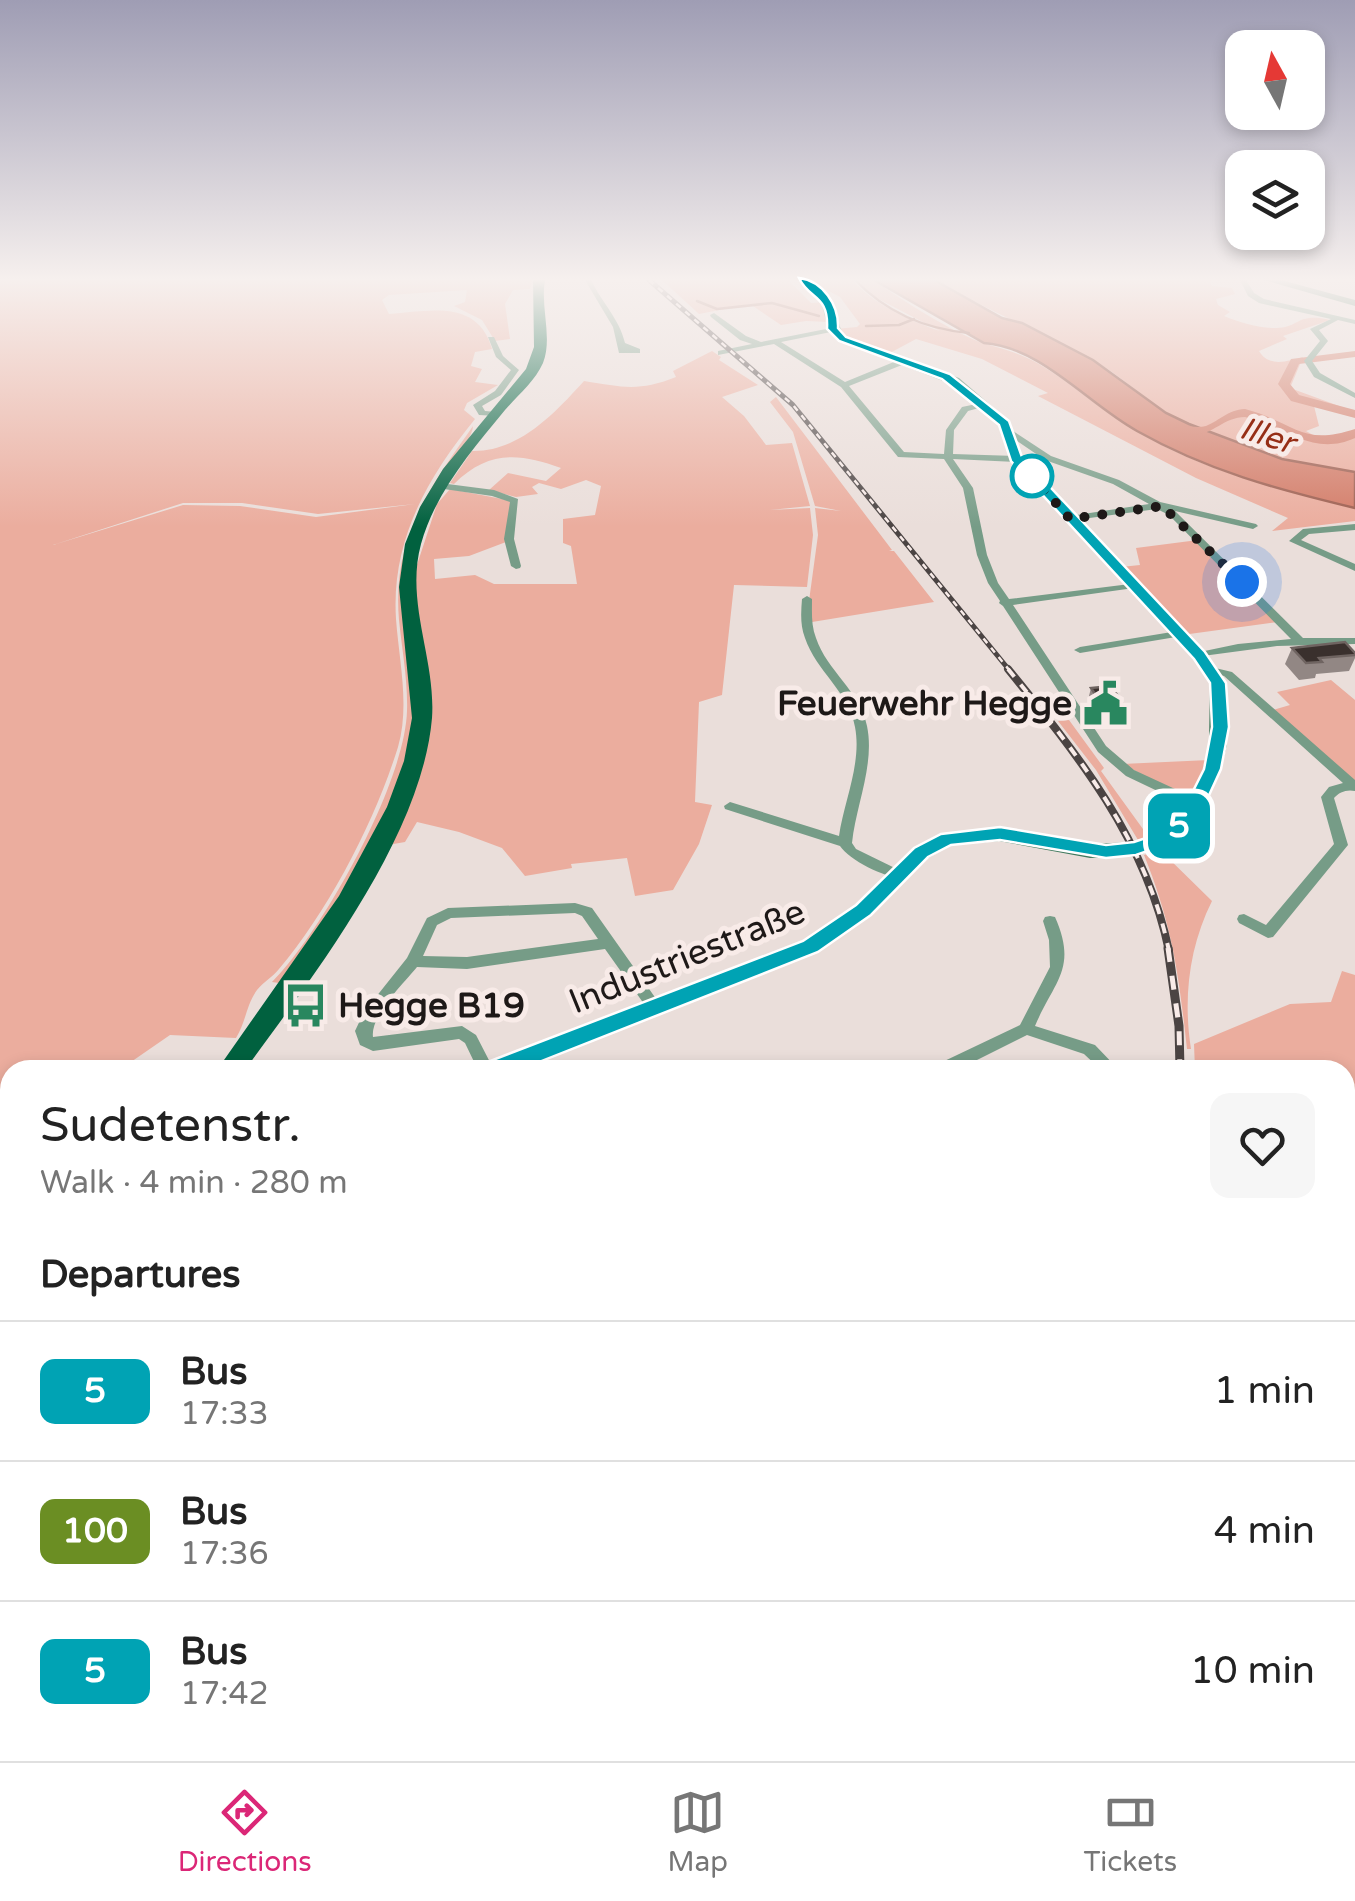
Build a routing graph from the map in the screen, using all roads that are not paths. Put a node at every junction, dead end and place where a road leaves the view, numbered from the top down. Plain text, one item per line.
1 (506, 362) edge
2 (536, 362) edge
3 (808, 362) edge
4 (901, 362) edge
5 (907, 362) edge
6 (1311, 362) edge
7 (844, 385) junction
8 (1355, 396) edge
9 (983, 404) junction
10 (494, 414) junction
11 (1010, 432) junction
12 (901, 455) junction
13 (1016, 458) junction
14 (948, 459) junction
15 (910, 465) dead end
16 (440, 486) junction
17 (1162, 506) junction
18 (1070, 519) junction
19 (1253, 526) dead end
20 (1355, 527) edge
21 (1351, 552) dead end
22 (1332, 557) junction
23 (516, 566) dead end
24 (1355, 568) edge
25 (1134, 585) junction
26 (807, 598) dead end
27 (1004, 603) junction
28 (1178, 634) junction
29 (1298, 639) junction
30 (1355, 641) edge
31 (1080, 650) dead end
32 (1205, 663) junction
33 (1354, 786) edge
34 (1196, 804) junction
35 (730, 806) dead end
36 (845, 843) junction
37 (898, 875) junction
38 (1244, 919) dead end
39 (1050, 921) dead end
40 (607, 943) junction
41 (413, 960) junction
42 (654, 1006) junction
43 (1026, 1029) junction
44 (237, 1060) edge
45 (484, 1060) edge
46 (516, 1060) edge
47 (962, 1060) edge
48 (1102, 1060) edge

1 - 10 street
2 - 10 main road
3 - 7 street
4 - 7 street
5 - 9 street
6 - 8 street
7 - 12 street
9 - 11 street
9 - 14 street
10 - 16 main road
11 - 13 street
11 - 17 street
12 - 14 street
12 - 15 street
13 - 14 street
13 - 18 street
14 - 27 street
16 - 23 street
16 - 44 main road
17 - 18 street
17 - 19 street
17 - 29 street
18 - 25 street
20 - 22 street
21 - 22 street
22 - 24 street
25 - 27 street
25 - 28 street
26 - 36 street
27 - 34 street
28 - 31 street
28 - 32 street
29 - 30 street
29 - 32 street
32 - 33 street
32 - 34 street, Industriestraße
33 - 38 street
34 - 37 street, Industriestraße
35 - 36 street
36 - 37 street
37 - 42 street, Industriestraße
39 - 43 street
40 - 41 street
40 - 41 street
40 - 42 street
41 - 45 street
42 - 46 street, Industriestraße
43 - 47 street
43 - 48 street

